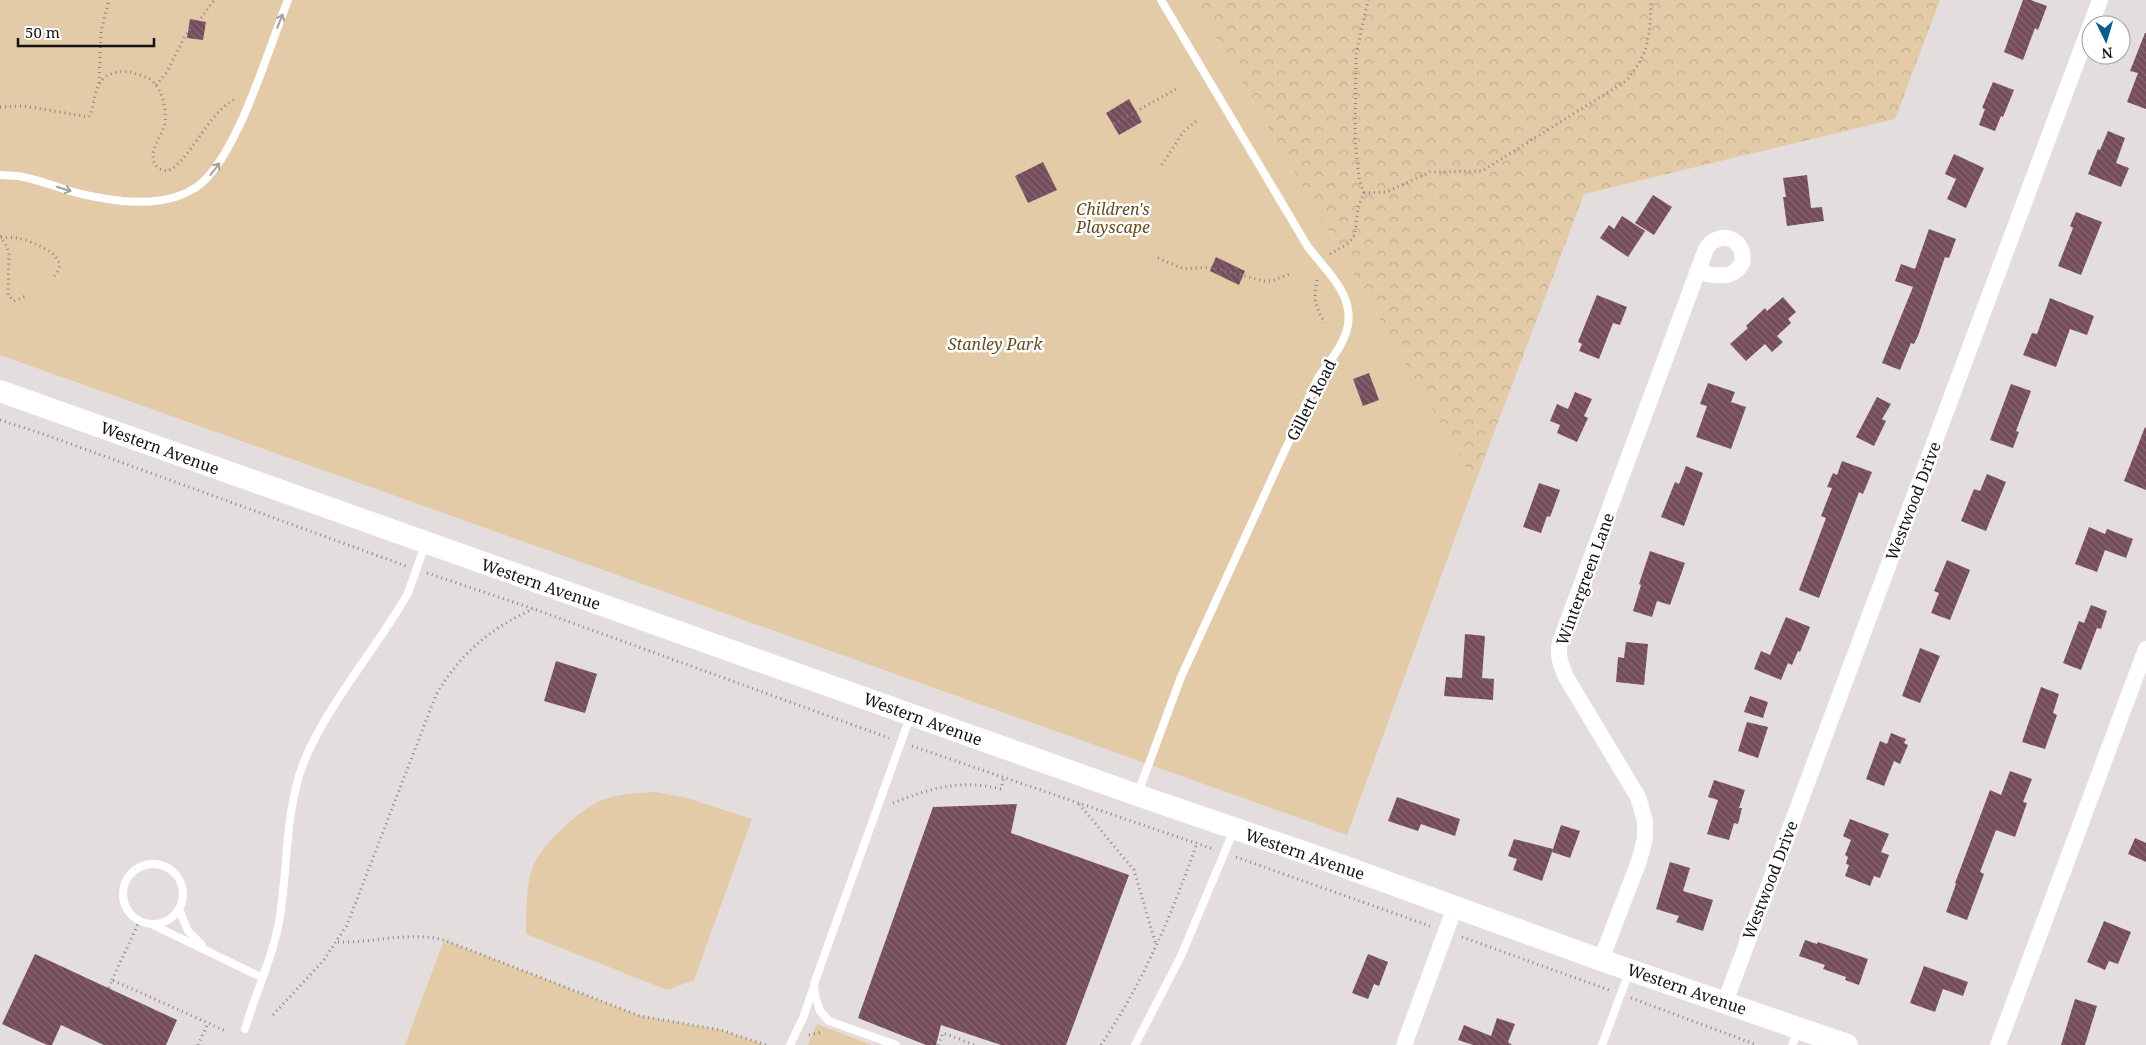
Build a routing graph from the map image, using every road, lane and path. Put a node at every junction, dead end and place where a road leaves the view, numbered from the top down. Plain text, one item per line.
1 (108, 0) edge
2 (214, 0) edge
3 (288, 0) edge
4 (1161, 0) edge
5 (1368, 0) edge
6 (1651, 0) edge
7 (2100, 0) edge
8 (201, 18) dead end
9 (193, 26) dead end
10 (156, 84) junction
11 (99, 85) junction
12 (1178, 88) dead end
13 (250, 100) junction
14 (0, 107) edge
15 (1196, 121) dead end
16 (1114, 124) dead end
17 (1162, 165) dead end
18 (0, 175) edge
19 (1364, 193) junction
20 (0, 237) edge
21 (1330, 254) dead end
22 (1158, 258) dead end
23 (1697, 272) dead end
24 (1290, 274) dead end
25 (52, 278) dead end
26 (1317, 280) dead end
27 (28, 295) dead end
28 (1325, 323) dead end
29 (0, 391) edge
30 (0, 420) edge
31 (426, 543) junction
32 (417, 570) junction
33 (534, 609) junction
34 (2146, 649) edge
35 (911, 715) junction
36 (901, 742) junction
37 (1004, 778) junction
38 (1137, 795) junction
39 (1079, 803) junction
40 (890, 804) dead end
41 (1234, 830) junction
42 (1197, 843) junction
43 (1225, 853) junction
44 (1455, 907) junction
45 (179, 909) junction
46 (139, 921) junction
47 (151, 924) junction
48 (1446, 931) junction
49 (337, 942) junction
50 (1156, 945) junction
51 (211, 953) junction
52 (1601, 960) junction
53 (1630, 970) junction
54 (261, 977) junction
55 (112, 980) junction
56 (814, 984) junction
57 (109, 988) dead end
58 (1621, 994) junction
59 (1725, 1002) junction
60 (273, 1015) dead end
61 (208, 1023) junction
62 (245, 1028) dead end
63 (226, 1032) dead end
64 (830, 1034) dead end
65 (1796, 1036) edge
66 (807, 1040) dead end
67 (198, 1045) edge
68 (766, 1045) edge
69 (790, 1045) edge
70 (896, 1045) edge
71 (938, 1045) edge
72 (976, 1045) edge
73 (1101, 1045) edge
74 (1135, 1045) edge
75 (1404, 1045) edge
76 (1602, 1045) edge
77 (1757, 1045) edge
78 (1847, 1045) edge
79 (1998, 1045) edge

1 - 11 path
2 - 8 path
13 -> 3 lane
4 - 38 lane, Gillett Road
5 - 19 path
6 - 19 path
7 - 59 street, Westwood Drive
9 - 10 path
10 - 11 path
10 - 13 path
11 - 14 path
12 - 16 path
18 -> 13 lane
15 - 17 path
19 - 21 path
20 - 25 path
20 - 27 path
22 - 24 path
23 - 52 street, Wintergreen Lane
26 - 28 path
29 - 31 main road, Western Avenue
30 - 32 path
31 - 32 lane
31 - 35 main road, Western Avenue
32 - 33 path
32 - 54 lane
33 - 36 path
33 - 49 path
34 - 79 street
35 - 36 lane
35 - 38 main road, Western Avenue
36 - 37 path
36 - 56 lane
37 - 39 path
37 - 40 path
38 - 41 main road, Western Avenue
39 - 42 path
39 - 50 path
41 - 43 lane
41 - 44 main road, Western Avenue
42 - 43 path
42 - 50 path
43 - 48 path
43 - 74 lane
44 - 48 street
44 - 52 main road, Western Avenue
45 - 46 lane
45 - 47 lane
45 - 51 lane
46 - 47 lane
46 - 55 path
47 - 51 lane
48 - 58 path
48 - 75 street
49 - 60 path
49 - 68 path
50 - 73 path
51 - 54 lane
52 - 53 main road, Western Avenue
53 - 58 lane
53 - 59 main road, Western Avenue
54 - 62 lane
55 - 57 path
55 - 61 path
56 - 69 lane
56 - 70 lane
58 - 76 lane
58 - 77 path
59 - 65 main road, Western Avenue
61 - 63 path
61 - 67 path
64 - 66 path
65 - 78 main road, Western Avenue
71 - 72 path

